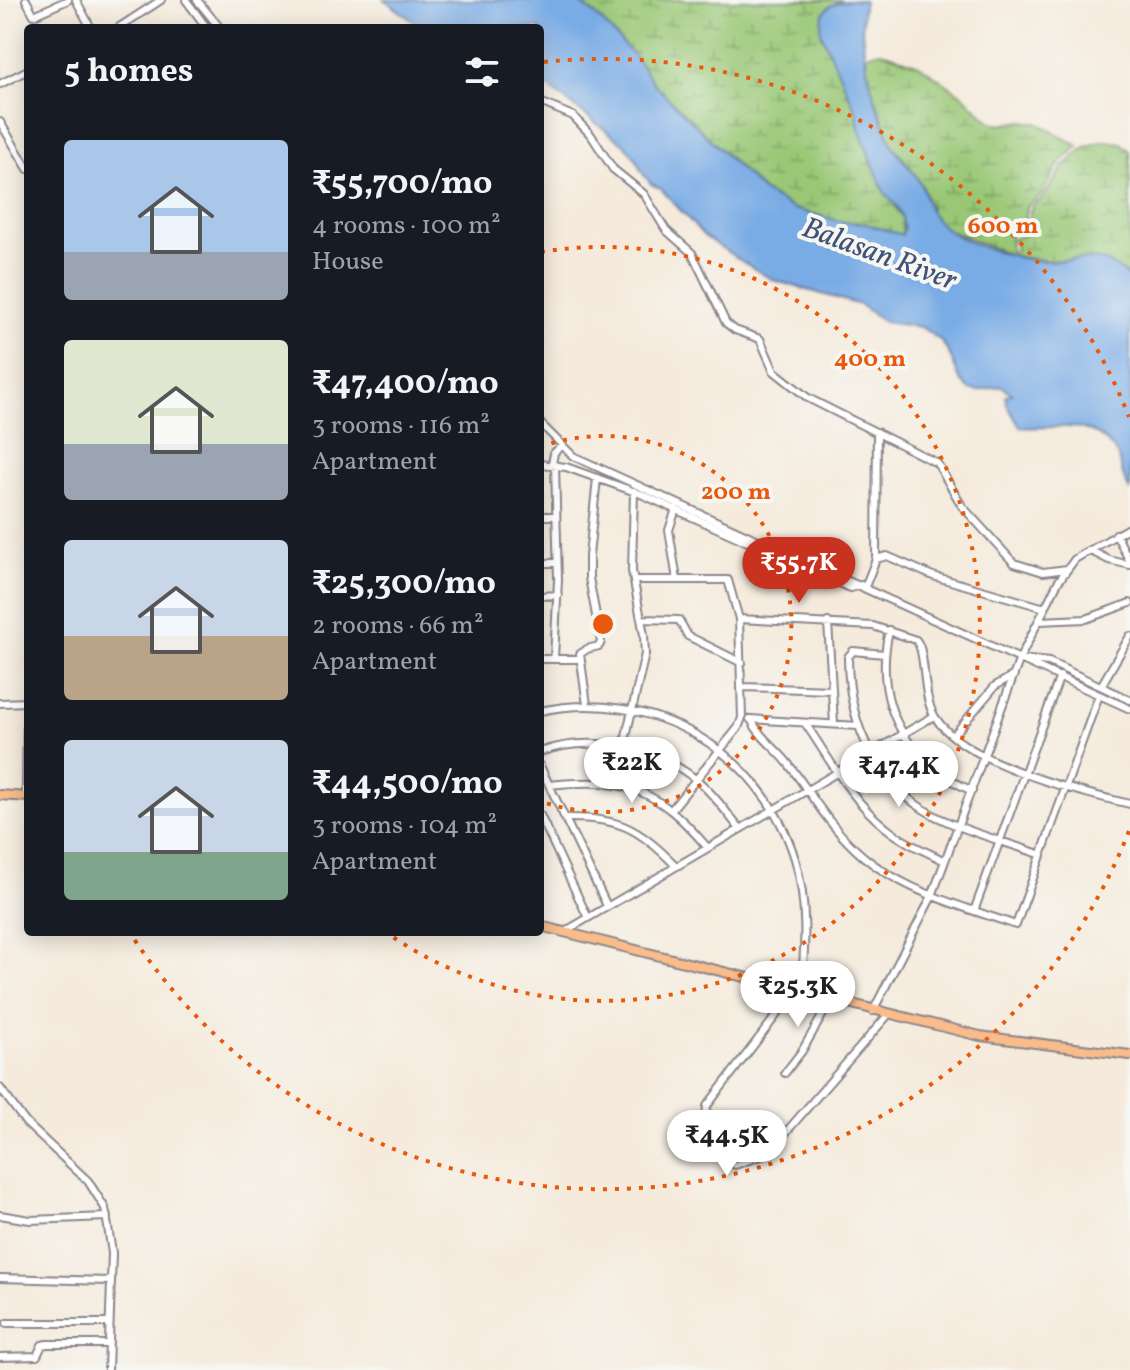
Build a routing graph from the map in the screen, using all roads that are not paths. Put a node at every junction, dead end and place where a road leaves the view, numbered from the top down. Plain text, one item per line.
1 (26, 0) edge
2 (68, 0) edge
3 (76, 0) edge
4 (161, 0) edge
5 (186, 0) edge
6 (197, 0) edge
7 (89, 24) edge
8 (124, 24) edge
9 (204, 24) edge
10 (217, 24) edge
11 (24, 72) edge
12 (0, 84) edge
13 (544, 104) edge
14 (0, 122) edge
15 (24, 159) edge
16 (544, 427) edge
17 (877, 432) junction
18 (561, 446) junction
19 (544, 464) edge
20 (554, 464) junction
21 (597, 478) junction
22 (634, 491) junction
23 (676, 509) junction
24 (544, 516) edge
25 (555, 516) junction
26 (1130, 527) edge
27 (1116, 534) junction
28 (1089, 550) junction
29 (876, 559) junction
30 (544, 563) edge
31 (557, 563) junction
32 (1130, 563) edge
33 (1067, 569) junction
34 (634, 580) junction
35 (677, 580) junction
36 (863, 586) junction
37 (558, 595) junction
38 (544, 596) edge
39 (1130, 603) edge
40 (1045, 608) junction
41 (641, 619) junction
42 (739, 619) junction
43 (1039, 621) junction
44 (828, 622) junction
45 (889, 630) junction
46 (1130, 636) edge
47 (884, 654) junction
48 (554, 658) junction
49 (544, 659) edge
50 (580, 659) junction
51 (1023, 659) junction
52 (742, 663) junction
53 (1014, 675) junction
54 (1060, 676) junction
55 (1101, 686) junction
56 (743, 687) junction
57 (1130, 689) edge
58 (831, 690) junction
59 (1099, 695) junction
60 (1128, 699) edge
61 (24, 702) edge
62 (0, 703) edge
63 (587, 705) junction
64 (1130, 709) edge
65 (544, 710) edge
66 (633, 710) junction
67 (934, 716) junction
68 (742, 718) junction
69 (751, 719) junction
70 (805, 723) junction
71 (834, 724) junction
72 (858, 726) junction
73 (902, 733) junction
74 (953, 736) junction
75 (623, 747) junction
76 (544, 751) edge
77 (719, 751) junction
78 (869, 752) junction
79 (984, 757) junction
80 (837, 770) junction
81 (1024, 771) junction
82 (544, 774) edge
83 (697, 780) junction
84 (615, 784) junction
85 (549, 785) junction
86 (1066, 786) junction
87 (805, 789) junction
88 (972, 791) junction
89 (0, 795) edge
90 (24, 797) edge
91 (1130, 804) edge
92 (773, 808) junction
93 (672, 809) junction
94 (565, 818) junction
95 (544, 824) edge
96 (959, 826) junction
97 (739, 828) junction
98 (999, 840) junction
99 (707, 847) junction
100 (1042, 855) junction
101 (945, 861) junction
102 (675, 865) junction
103 (932, 896) junction
104 (607, 906) junction
105 (974, 911) junction
106 (588, 918) junction
107 (544, 927) edge
108 (564, 932) junction
109 (798, 992) junction
110 (831, 1000) junction
111 (873, 1011) junction
112 (888, 1015) junction
113 (1130, 1055) edge
114 (785, 1073) dead end
115 (0, 1088) edge
116 (0, 1215) edge
117 (107, 1217) junction
118 (0, 1278) edge
119 (109, 1281) junction
120 (7, 1323) dead end
121 (109, 1323) junction
122 (108, 1344) junction
123 (0, 1357) edge
124 (108, 1370) edge

1 - 2 street
3 - 7 street
4 - 8 street
5 - 9 street
6 - 10 street
11 - 12 street
13 - 17 street
14 - 15 street
16 - 18 street
17 - 29 street
17 - 33 street
18 - 20 street
18 - 36 street
19 - 20 street
20 - 21 street
20 - 25 street
21 - 22 street
21 - 50 street
22 - 23 street
22 - 34 street
23 - 35 street
23 - 36 street
24 - 25 street
25 - 31 street
26 - 27 street
27 - 28 street
27 - 32 street
28 - 32 street
28 - 33 street
29 - 36 street
29 - 40 street
30 - 31 street
31 - 37 street
33 - 40 street
34 - 35 street
34 - 41 street
35 - 42 street
36 - 51 street
37 - 38 street
37 - 48 street
39 - 43 street
40 - 43 street
41 - 52 street
41 - 66 street
42 - 44 street
42 - 52 street
43 - 51 street
44 - 45 street
44 - 58 street
45 - 47 street
45 - 67 street
46 - 55 street
47 - 72 street
47 - 73 street
48 - 49 street
48 - 50 street
50 - 63 street
51 - 53 street
51 - 54 street
51 - 55 street
52 - 56 street
53 - 74 street
53 - 79 street
54 - 59 street
54 - 81 street
55 - 60 street
56 - 58 street
56 - 68 street
57 - 60 street
58 - 71 street
59 - 64 street
59 - 86 street
61 - 62 street
63 - 65 street
63 - 66 street
66 - 75 street
66 - 77 street
67 - 73 street
67 - 74 street
68 - 69 street
68 - 77 street
69 - 70 street
69 - 87 street
70 - 71 street
70 - 80 street
71 - 72 street
72 - 78 street
73 - 78 street
73 - 88 street
74 - 79 street
75 - 76 street
75 - 83 street
75 - 84 street
77 - 83 street
77 - 92 street
78 - 80 street
78 - 96 street
79 - 81 street
79 - 88 street
80 - 87 street
80 - 101 street
81 - 86 street
81 - 98 street
82 - 85 street
83 - 93 street
83 - 97 street
84 - 85 street
84 - 93 street
85 - 94 street
86 - 91 street
86 - 100 street
87 - 92 street
87 - 103 street
88 - 96 street
89 - 90 main road
92 - 97 street
92 - 109 street
93 - 99 street
94 - 102 street
94 - 104 street
95 - 106 street
96 - 98 street
96 - 101 street
97 - 99 street
98 - 100 street
98 - 105 street
99 - 102 street
100 - 105 street
101 - 103 street
102 - 104 street
103 - 105 street
103 - 111 street
104 - 106 street
106 - 108 street
107 - 108 main road
108 - 109 main road
109 - 110 main road
109 - 112 street
110 - 111 main road
110 - 114 street
111 - 112 main road
112 - 113 main road
115 - 117 street
116 - 117 street
117 - 119 street
118 - 119 street
119 - 121 street
120 - 121 street
121 - 122 street
122 - 123 street
122 - 124 street

